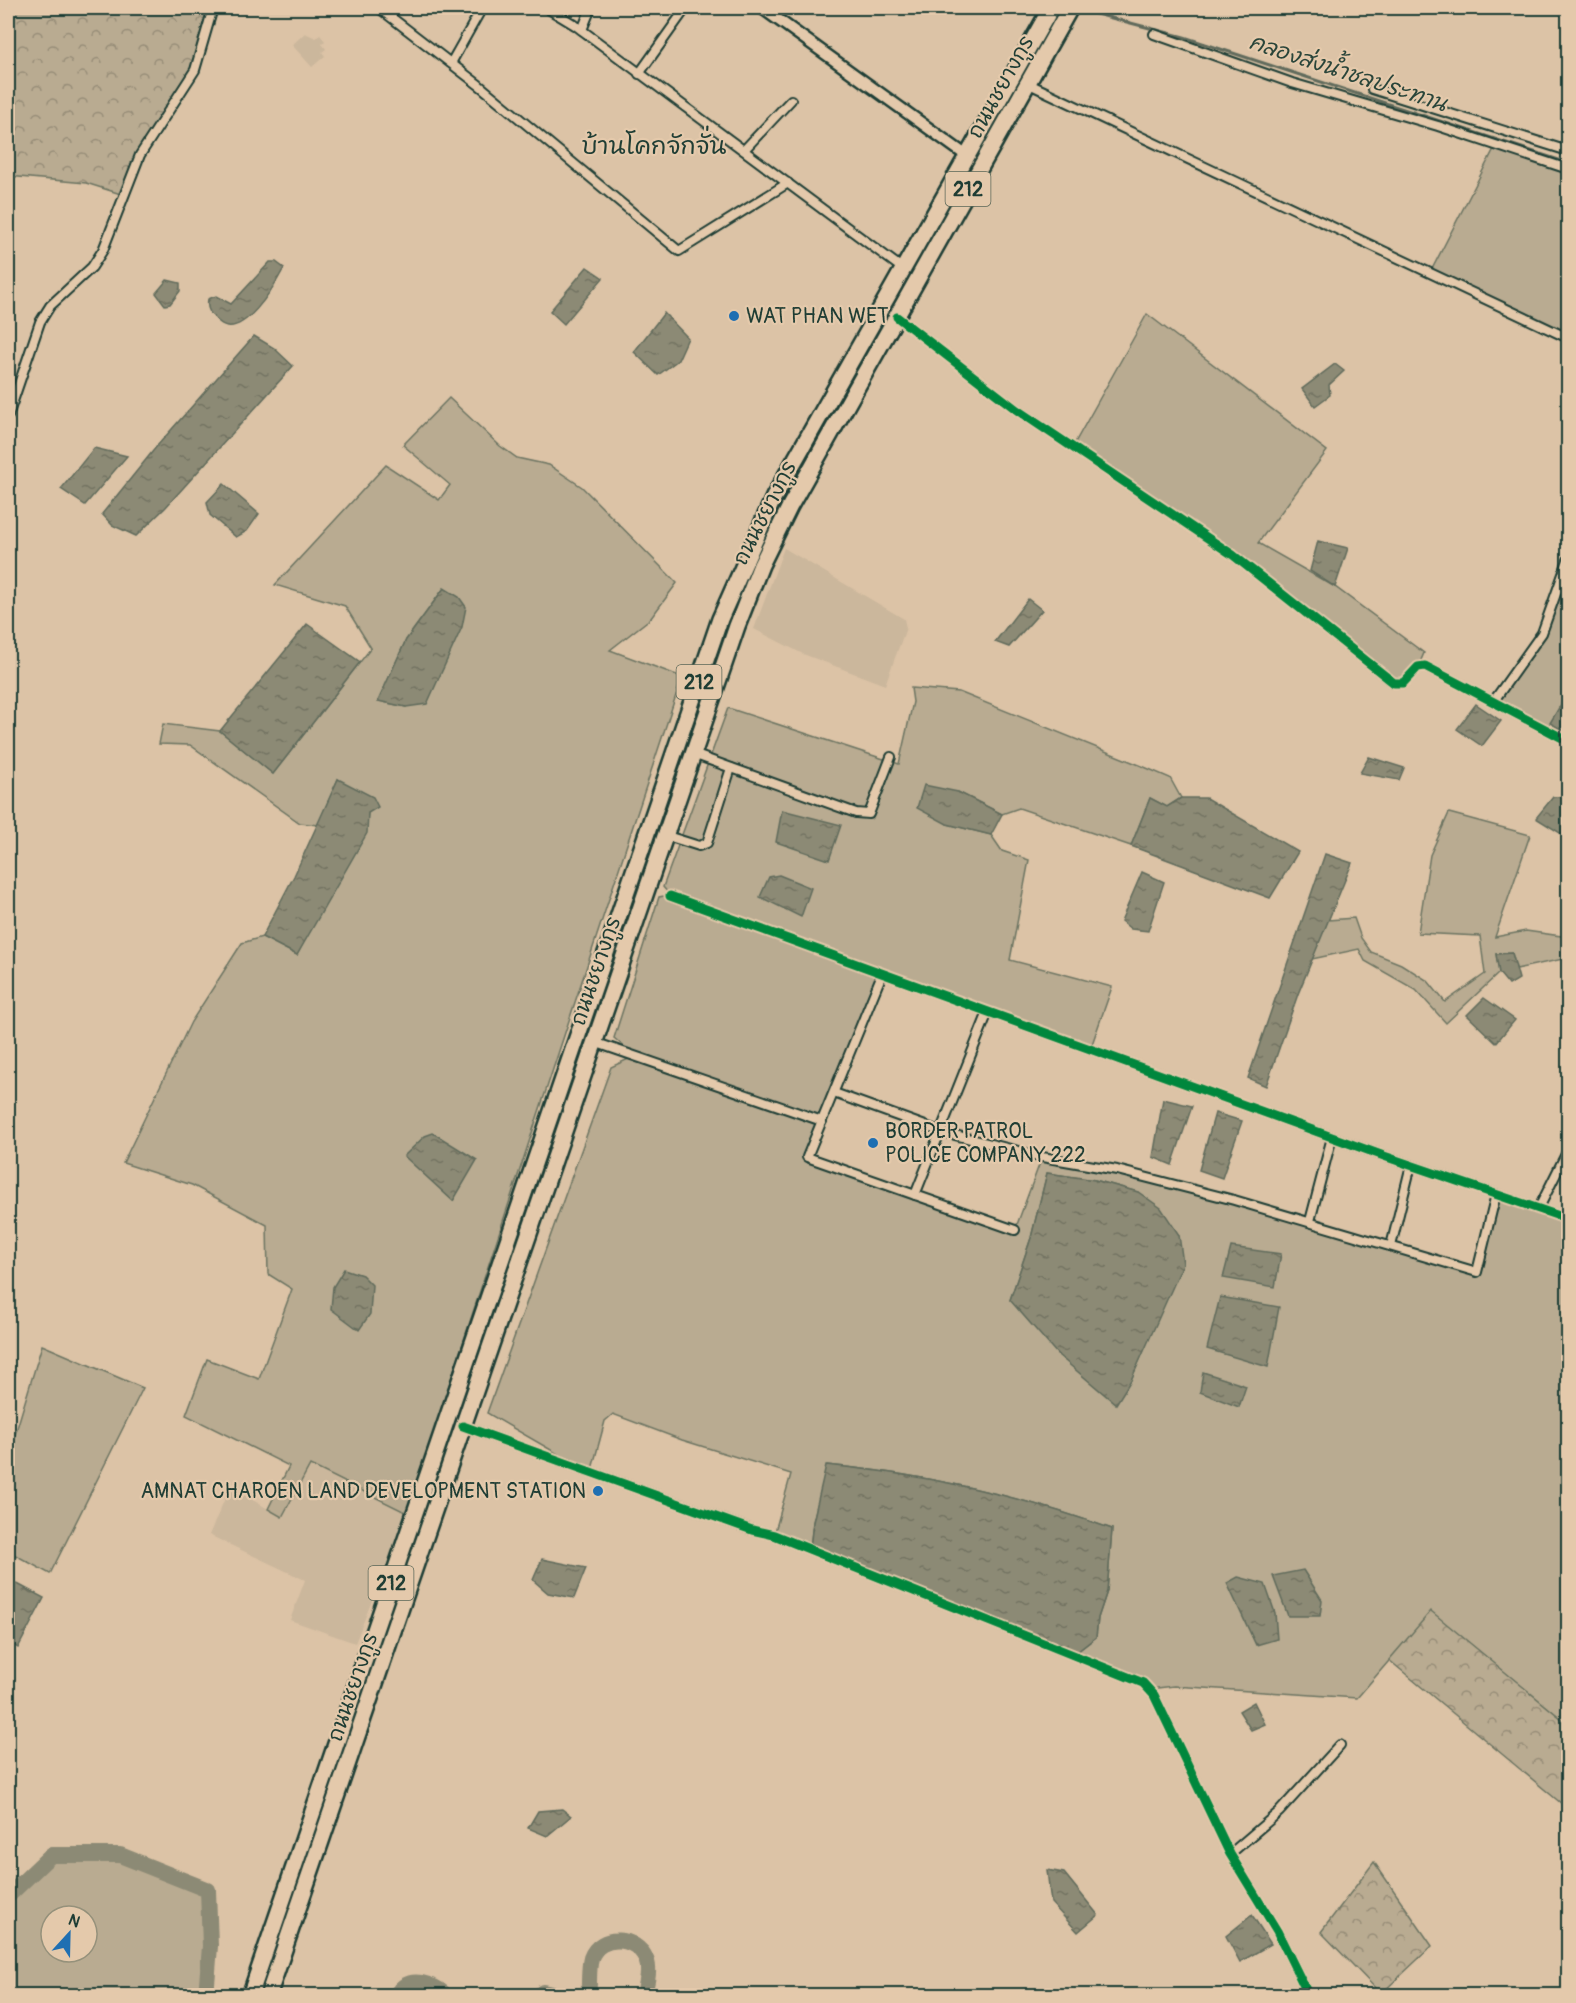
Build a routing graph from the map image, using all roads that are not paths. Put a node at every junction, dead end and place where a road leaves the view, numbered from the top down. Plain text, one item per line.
1 (213, 8) edge
2 (379, 8) edge
3 (482, 8) edge
4 (547, 8) edge
5 (591, 8) edge
6 (686, 8) edge
7 (762, 8) edge
8 (1051, 8) edge
9 (1070, 8) edge
10 (582, 30) junction
11 (1154, 34) dead end
12 (451, 63) junction
13 (639, 74) junction
14 (1027, 83) junction
15 (1372, 89) dead end
16 (791, 99) dead end
17 (744, 150) junction
18 (1569, 151) edge
19 (967, 156) junction
20 (1569, 169) edge
21 (788, 183) junction
22 (903, 269) junction
23 (897, 317) junction
24 (1569, 338) edge
25 (8, 416) edge
26 (1569, 560) edge
27 (1493, 702) junction
28 (1569, 741) edge
29 (693, 754) junction
30 (891, 757) dead end
31 (731, 768) junction
32 (664, 835) junction
33 (670, 896) dead end
34 (882, 974) junction
35 (594, 987) junction
36 (611, 992) junction
37 (988, 1012) junction
38 (594, 1042) junction
39 (834, 1094) junction
40 (822, 1121) junction
41 (939, 1131) junction
42 (1332, 1137) junction
43 (1569, 1150) edge
44 (1411, 1165) junction
45 (1496, 1194) junction
46 (915, 1195) junction
47 (1539, 1208) junction
48 (1569, 1219) edge
49 (1310, 1221) junction
50 (1015, 1230) dead end
51 (1391, 1246) junction
52 (463, 1426) junction
53 (1340, 1745) dead end
54 (1230, 1854) junction
55 (250, 1995) edge
56 (268, 1995) edge
57 (1309, 1995) edge

1 - 25 street
2 - 12 street
3 - 12 street
4 - 10 street
5 - 10 street
6 - 13 street
7 - 19 street
8 - 19 highway, ถนนชยางกูร / 212
9 - 14 highway, ถนนชยางกูร / 212
10 - 13 street
11 - 20 street
12 - 21 street
13 - 17 street
14 - 23 highway, ถนนชยางกูร / 212
14 - 24 street
15 - 18 street
16 - 17 street
17 - 21 street
19 - 22 highway, ถนนชยางกูร / 212
21 - 22 street
22 - 35 highway, ถนนชยางกูร / 212
23 - 27 street
23 - 29 highway, ถนนชยางกูร / 212
26 - 27 street
27 - 28 street
29 - 31 street
29 - 32 highway, ถนนชยางกูร / 212
30 - 31 street
31 - 32 street
32 - 36 highway, ถนนชยางกูร / 212
33 - 34 street
34 - 37 street
34 - 39 street
35 - 36 highway
35 - 55 highway, ถนนชยางกูร / 212
36 - 38 highway, ถนนชยางกูร / 212
37 - 41 street
37 - 42 street
38 - 40 street
38 - 52 highway, ถนนชยางกูร / 212
39 - 40 street
39 - 41 street
40 - 46 street
41 - 46 street
41 - 49 street
42 - 44 street
42 - 49 street
43 - 47 street
44 - 45 street
44 - 51 street
45 - 47 street
45 - 51 street
46 - 50 street
47 - 48 street
49 - 51 street
52 - 54 street
52 - 56 highway, ถนนชยางกูร / 212
53 - 54 street
54 - 57 street

